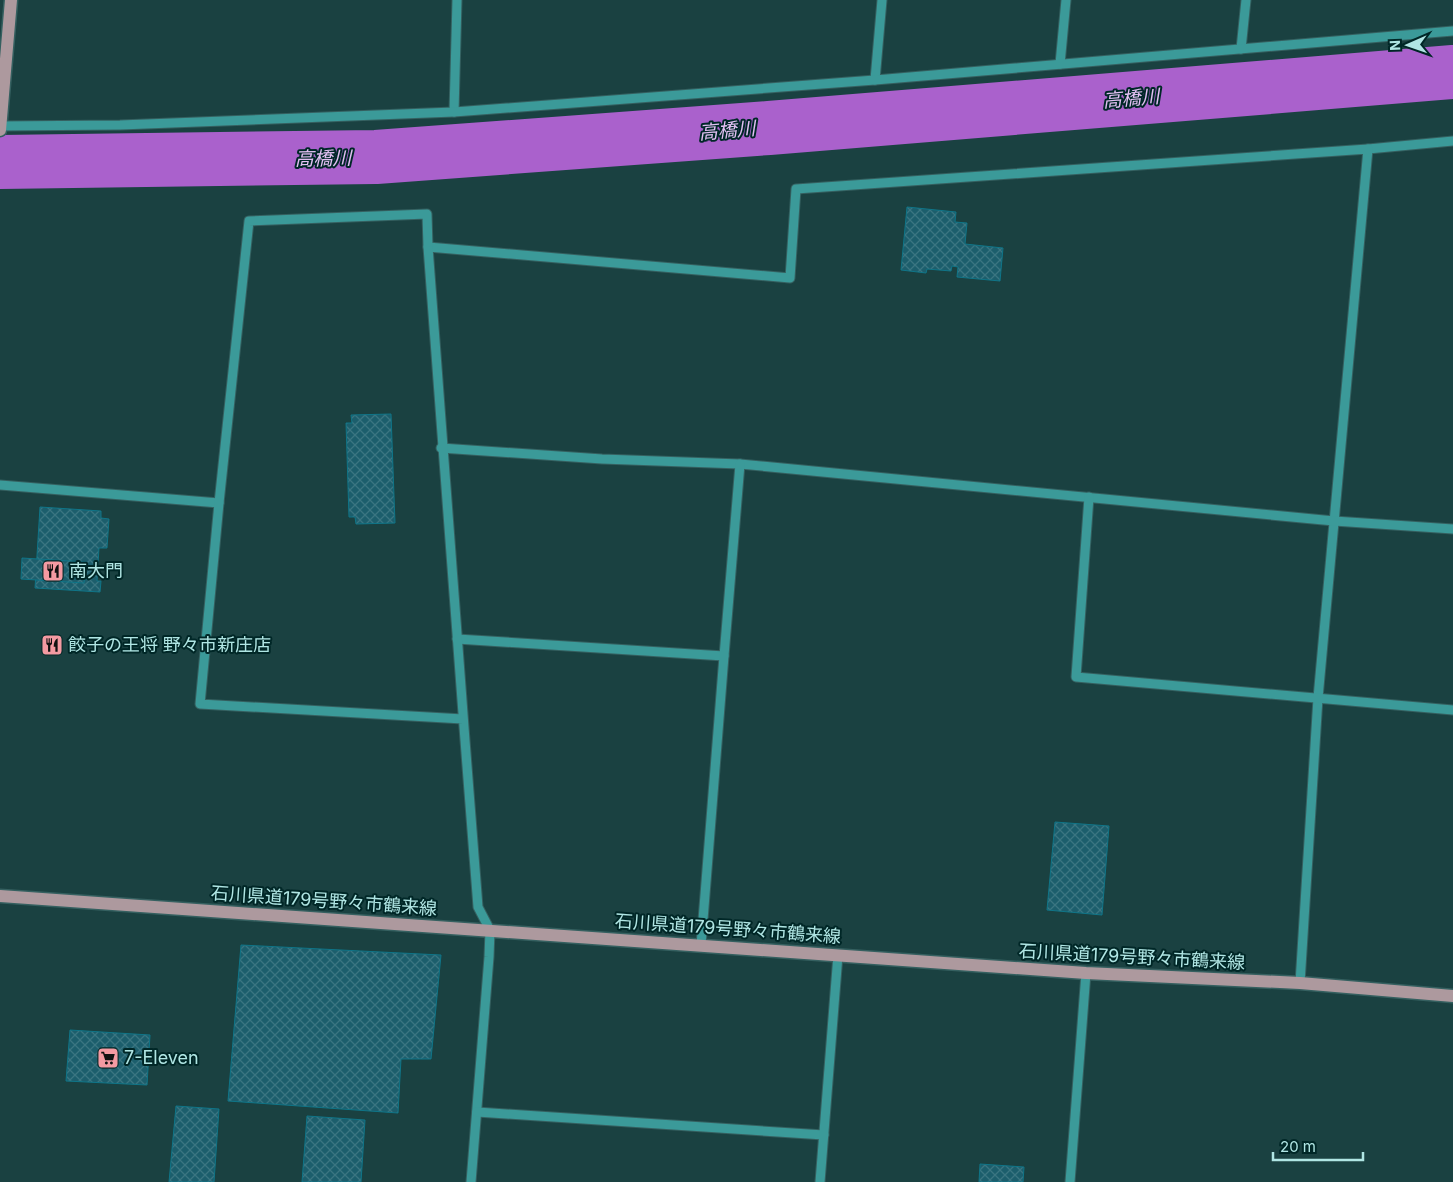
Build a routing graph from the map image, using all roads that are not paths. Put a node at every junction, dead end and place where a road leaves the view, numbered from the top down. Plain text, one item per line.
1 (11, 0) edge
2 (457, 0) edge
3 (882, 0) edge
4 (1066, 0) edge
5 (1246, 0) edge
6 (1453, 31) edge
7 (1241, 49) junction
8 (1060, 64) junction
9 (875, 80) junction
10 (454, 112) junction
11 (0, 126) edge
12 (0, 130) edge
13 (1453, 141) edge
14 (1368, 149) junction
15 (428, 247) junction
16 (441, 448) junction
17 (740, 464) junction
18 (0, 486) edge
19 (1089, 497) junction
20 (219, 503) junction
21 (1334, 521) junction
22 (1453, 529) edge
23 (457, 638) junction
24 (724, 656) junction
25 (1318, 698) junction
26 (1453, 710) edge
27 (463, 719) junction
28 (0, 896) edge
29 (490, 930) junction
30 (701, 945) junction
31 (838, 955) junction
32 (1086, 973) junction
33 (1300, 984) junction
34 (1453, 996) edge
35 (477, 1112) junction
36 (824, 1136) junction
37 (472, 1182) edge
38 (820, 1182) edge
39 (1070, 1182) edge

1 - 11 main road
2 - 10 street
3 - 9 street
4 - 8 street
5 - 7 street
6 - 7 street
7 - 8 street
8 - 9 street
9 - 10 street
10 - 11 street
11 - 12 main road
13 - 14 street
14 - 15 street
14 - 21 street
15 - 16 street
15 - 20 street
16 - 17 street
16 - 23 street
17 - 19 street
17 - 24 street
18 - 20 street
19 - 21 street
19 - 25 street
20 - 27 street
21 - 22 street
21 - 25 street
23 - 24 street
23 - 27 street
24 - 30 street
25 - 26 street
25 - 33 street
27 - 29 street
28 - 29 main road, 石川県道179号野々市鶴来線
29 - 30 main road, 石川県道179号野々市鶴来線
29 - 35 street
30 - 31 main road, 石川県道179号野々市鶴来線
31 - 32 main road, 石川県道179号野々市鶴来線
31 - 36 street
32 - 33 main road, 石川県道179号野々市鶴来線
32 - 39 street
33 - 34 main road, 石川県道179号野々市鶴来線
35 - 36 street
35 - 37 street
36 - 38 street

